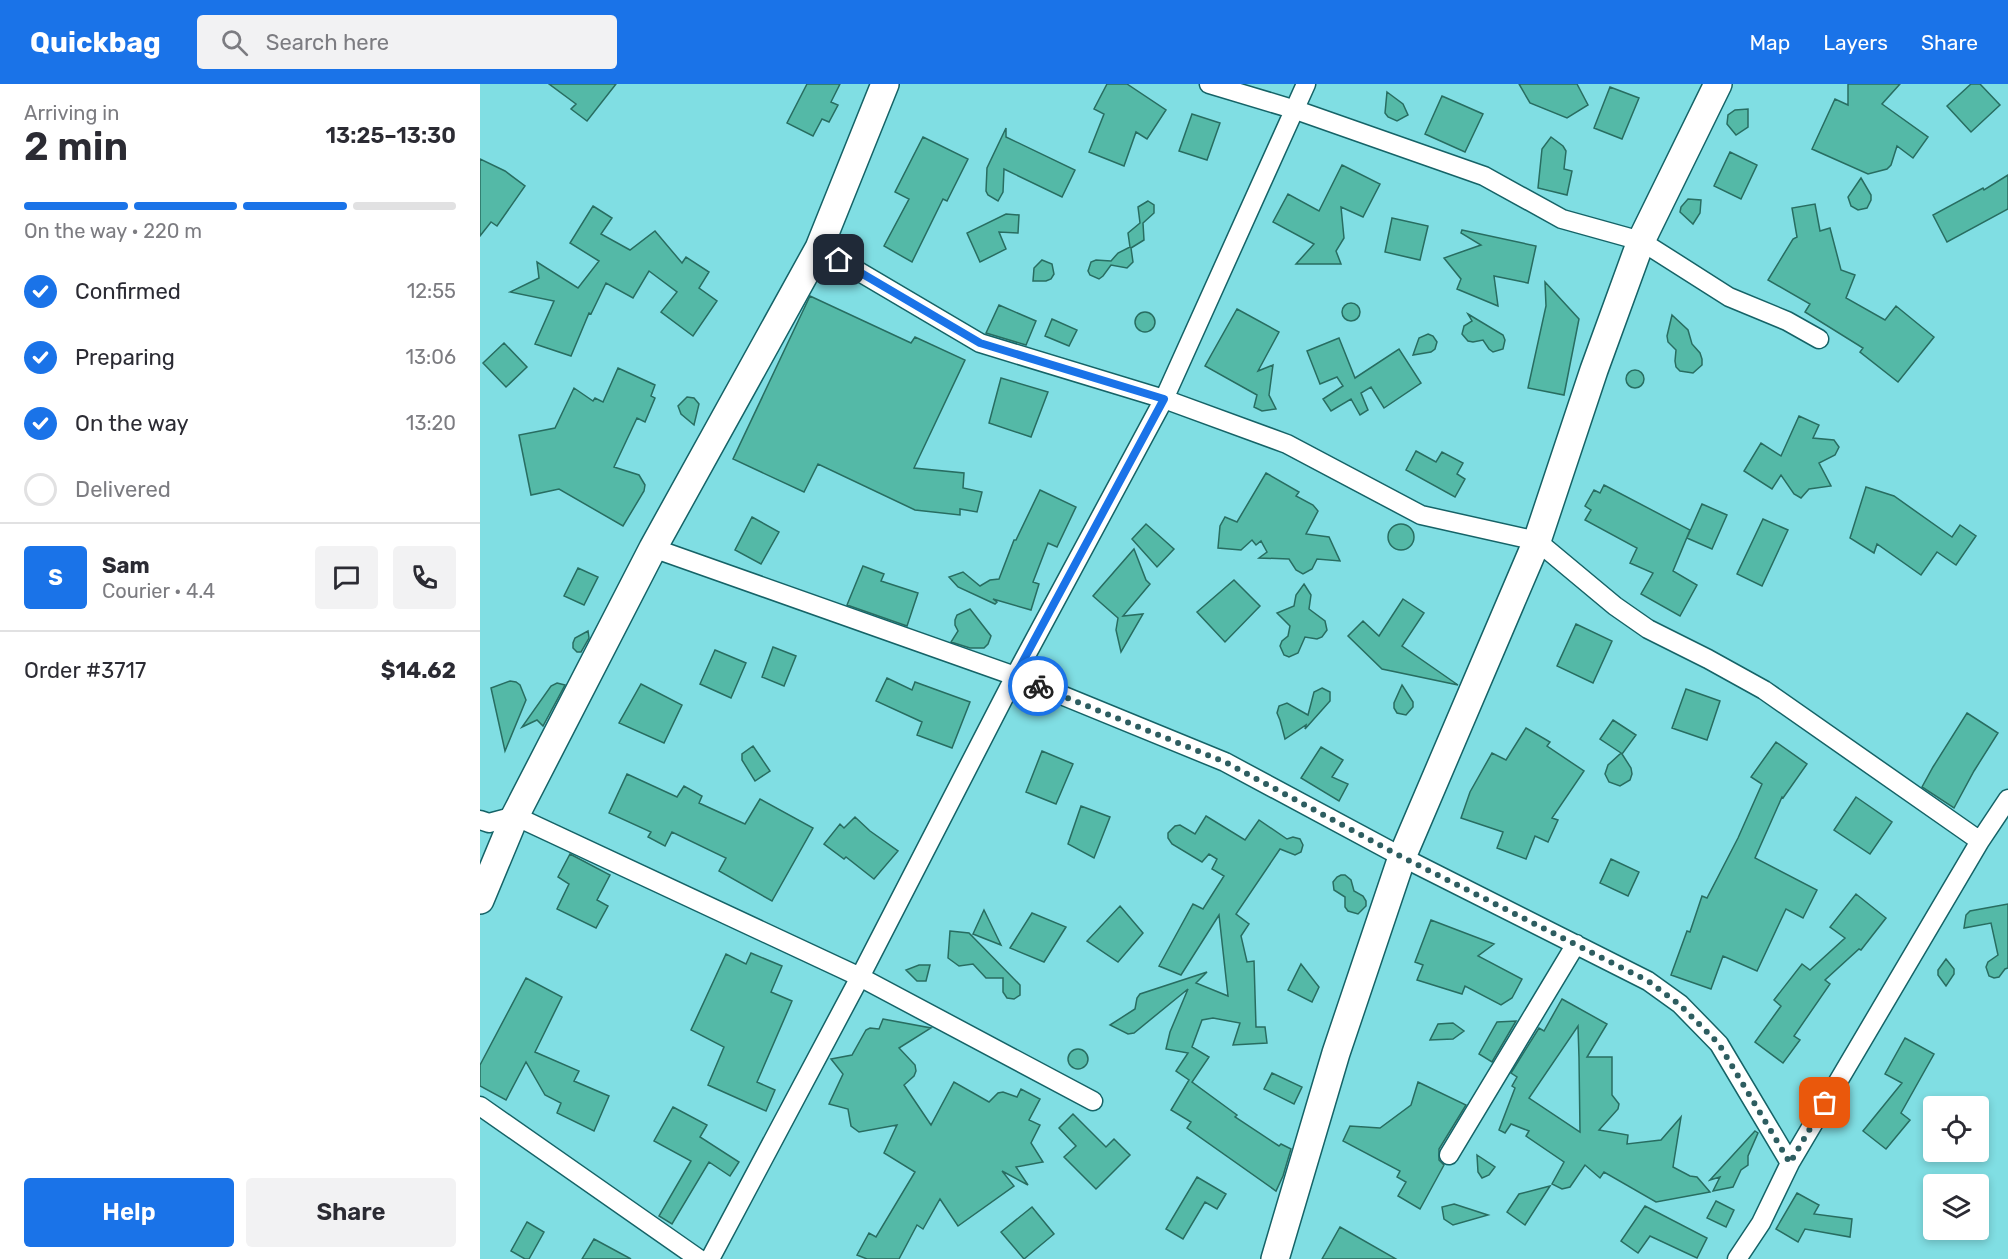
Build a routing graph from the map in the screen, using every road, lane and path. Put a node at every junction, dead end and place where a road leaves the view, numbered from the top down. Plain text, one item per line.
1 (885, 84) edge
2 (1209, 84) edge
3 (1306, 84) edge
4 (1718, 84) edge
5 (1296, 110) junction
6 (1641, 241) junction
7 (819, 248) junction
8 (1819, 339) dead end
9 (1164, 399) junction
10 (1537, 541) junction
11 (653, 548) junction
12 (1015, 676) junction
13 (2008, 799) edge
14 (515, 816) junction
15 (480, 820) edge
16 (1980, 841) junction
17 (1402, 857) junction
18 (480, 900) edge
19 (1576, 945) junction
20 (860, 977) junction
21 (1093, 1101) dead end
22 (480, 1106) edge
23 (1449, 1155) dead end
24 (1790, 1163) junction
25 (699, 1259) edge
26 (710, 1259) edge
27 (1275, 1259) edge
28 (1737, 1259) edge

1 - 7 main road
2 - 5 street
3 - 5 street
4 - 6 main road
5 - 6 street
5 - 9 street
6 - 8 street
6 - 10 main road
7 - 9 street
7 - 11 main road
9 - 10 street
9 - 12 street
10 - 16 street
10 - 17 main road
11 - 12 street
11 - 14 main road
12 - 17 street
12 - 20 street
13 - 16 street
14 - 15 street
14 - 18 main road
14 - 20 street
16 - 24 street
17 - 19 street
17 - 27 main road
19 - 23 street
19 - 24 street
20 - 21 street
20 - 26 street
22 - 25 street
24 - 28 street

